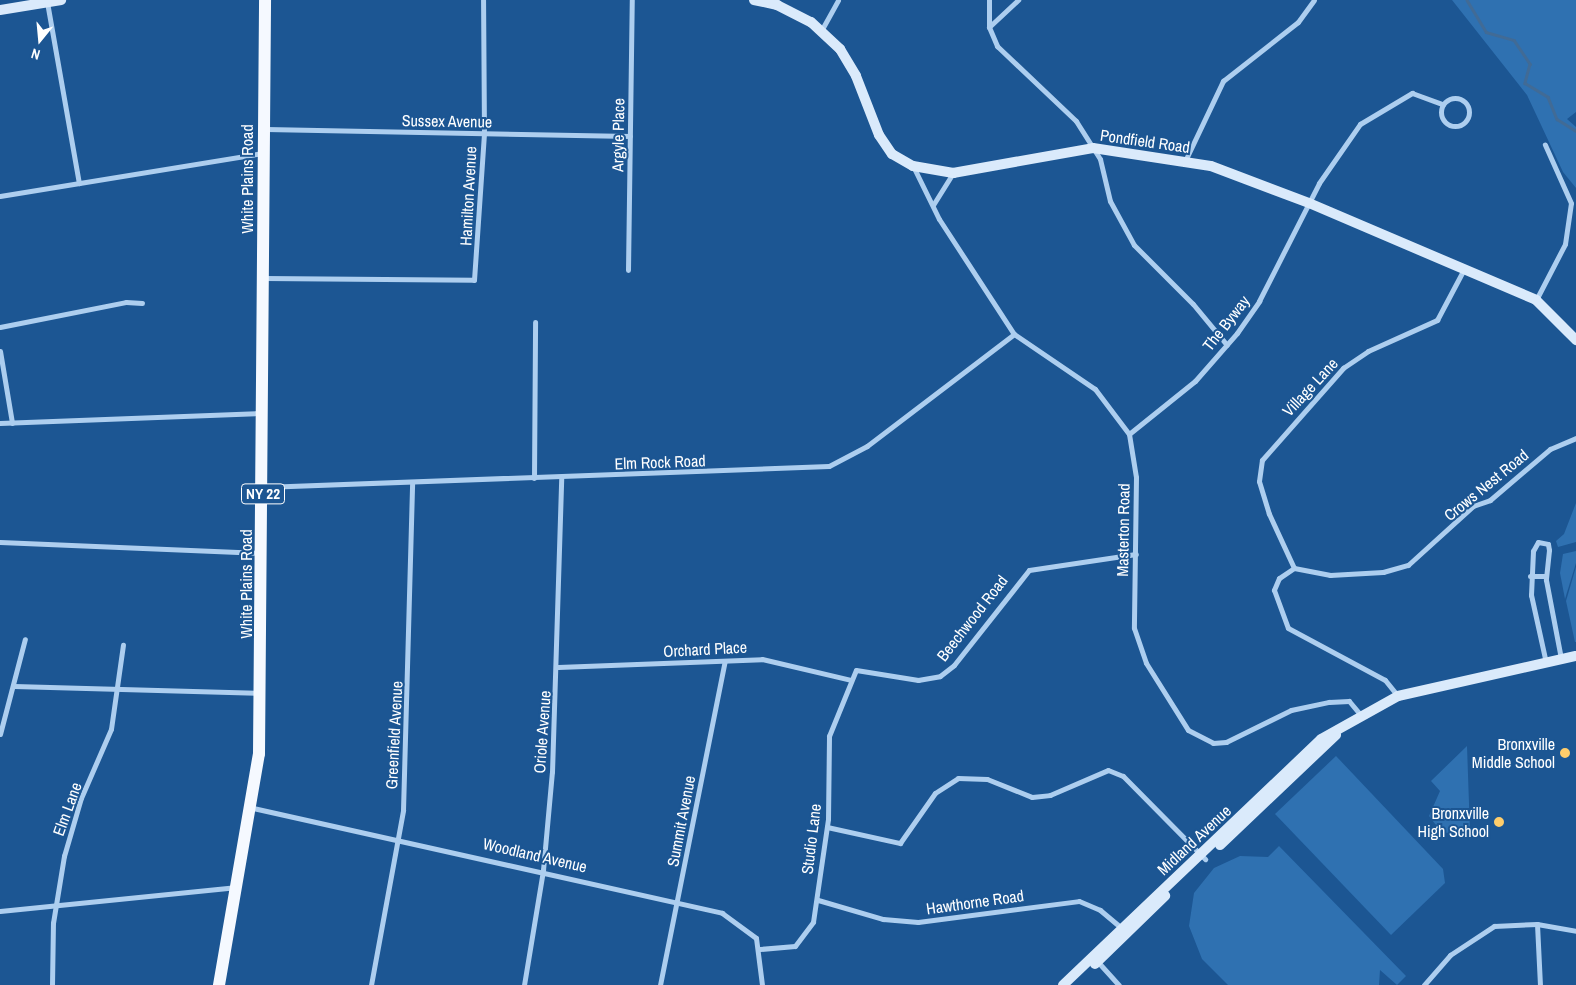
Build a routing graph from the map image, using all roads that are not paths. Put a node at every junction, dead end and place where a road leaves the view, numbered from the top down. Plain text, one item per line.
1 (61, 0) edge
2 (265, 0) edge
3 (483, 0) edge
4 (632, 0) edge
5 (754, 0) edge
6 (838, 0) edge
7 (989, 0) edge
8 (1018, 0) edge
9 (1314, 0) edge
10 (46, 2) junction
11 (0, 10) edge
12 (990, 27) junction
13 (821, 31) junction
14 (1443, 104) junction
15 (262, 129) junction
16 (484, 134) junction
17 (630, 136) junction
18 (1545, 145) dead end
19 (1093, 148) junction
20 (262, 153) junction
21 (1185, 161) junction
22 (913, 166) junction
23 (953, 173) junction
24 (79, 183) junction
25 (0, 196) edge
26 (1309, 202) junction
27 (933, 205) junction
28 (1464, 269) junction
29 (628, 270) dead end
30 (264, 278) junction
31 (1536, 300) junction
32 (142, 303) dead end
33 (535, 322) dead end
34 (0, 327) edge
35 (1014, 334) junction
36 (1576, 340) edge
37 (1226, 345) junction
38 (0, 352) edge
39 (263, 413) junction
40 (0, 423) edge
41 (12, 423) junction
42 (1130, 434) junction
43 (1576, 438) edge
44 (534, 478) junction
45 (560, 478) junction
46 (412, 483) junction
47 (263, 487) junction
48 (0, 542) edge
49 (263, 554) junction
50 (1136, 554) junction
51 (1294, 568) junction
52 (1530, 576) junction
53 (1546, 576) junction
54 (24, 639) dead end
55 (123, 645) dead end
56 (1576, 656) edge
57 (1561, 660) junction
58 (725, 662) junction
59 (1546, 663) junction
60 (558, 666) junction
61 (856, 670) joint
62 (851, 680) junction
63 (14, 686) junction
64 (118, 690) junction
65 (262, 693) junction
66 (1398, 696) junction
67 (1360, 714) junction
68 (0, 734) edge
69 (253, 808) junction
70 (827, 827) junction
71 (400, 839) junction
72 (1202, 856) junction
73 (543, 870) junction
74 (238, 887) junction
75 (818, 900) junction
76 (678, 902) junction
77 (55, 905) junction
78 (0, 910) edge
79 (1537, 924) junction
80 (1125, 930) junction
81 (1576, 931) edge
82 (760, 949) junction
83 (1095, 959) junction
84 (52, 985) edge
85 (219, 985) edge
86 (371, 985) edge
87 (524, 985) edge
88 (660, 985) edge
89 (762, 985) edge
90 (1063, 985) edge
91 (1073, 985) edge
92 (1120, 985) edge
93 (1424, 985) edge
94 (1540, 985) edge

1 - 10 street
2 - 15 main road, White Plains Road / NY 22
3 - 16 street, Hamilton Avenue
4 - 17 street, Argyle Place
5 - 13 street, Pondfield Road
6 - 13 street
7 - 12 street
8 - 12 street
9 - 21 street
10 - 11 street
10 - 24 street
12 - 19 street
13 - 22 street, Pondfield Road
14 - 14 street
14 - 26 street, The Byway
15 - 16 street, Sussex Avenue
15 - 20 main road, White Plains Road / NY 22
16 - 17 street, Sussex Avenue
16 - 30 street, Hamilton Avenue
17 - 29 street, Argyle Place
18 - 31 street
19 - 21 street, Pondfield Road
19 - 23 street, Pondfield Road
19 - 37 street
20 - 24 street
20 - 30 main road, White Plains Road / NY 22
21 - 26 street, Pondfield Road
22 - 23 street, Pondfield Road
22 - 27 street, Masterton Road
23 - 27 street
24 - 25 street
26 - 28 street, Pondfield Road
26 - 37 street, The Byway
27 - 35 street, Masterton Road
28 - 31 street, Pondfield Road
28 - 51 street, Village Lane
30 - 39 main road, White Plains Road / NY 22
31 - 36 street, Pondfield Road
32 - 34 street
33 - 44 street
35 - 42 street, Masterton Road
35 - 45 street, Elm Rock Road
37 - 42 street, The Byway
38 - 41 street
39 - 41 street
39 - 47 main road, White Plains Road / NY 22
40 - 41 street
42 - 50 street, Masterton Road
43 - 51 street, Crows Nest Road
44 - 45 street, Elm Rock Road
44 - 46 street, Elm Rock Road
45 - 60 street, Oriole Avenue
46 - 47 street, Elm Rock Road
46 - 71 street, Greenfield Avenue
47 - 49 main road, White Plains Road / NY 22
48 - 49 street
49 - 65 main road, White Plains Road / NY 22
50 - 61 street, Beechwood Road
50 - 67 street, Masterton Road
51 - 66 street
52 - 53 street
52 - 53 street
52 - 59 street
53 - 57 street
54 - 63 street
55 - 64 street, Elm Lane
56 - 57 street, Midland Avenue
57 - 59 street, Midland Avenue
58 - 60 street, Orchard Place
58 - 62 street, Orchard Place
58 - 76 street, Summit Avenue
59 - 66 street, Midland Avenue
60 - 73 street, Oriole Avenue
61 - 62 street, Studio Lane
62 - 70 street, Studio Lane
63 - 64 street
63 - 68 street
64 - 65 street
64 - 77 street, Elm Lane
65 - 69 main road, White Plains Road / NY 22
66 - 67 street, Midland Avenue
67 - 72 street, Midland Avenue
69 - 71 street, Woodland Avenue
69 - 74 main road, White Plains Road / NY 22
70 - 72 street
70 - 75 street, Studio Lane
71 - 73 street, Woodland Avenue
71 - 86 street, Greenfield Avenue
72 - 80 street, Midland Avenue
73 - 76 street, Woodland Avenue
73 - 87 street, Oriole Avenue
74 - 77 street
74 - 85 main road, White Plains Road / NY 22
75 - 80 street, Hawthorne Road
75 - 82 street, Studio Lane
76 - 82 street, Woodland Avenue
76 - 88 street, Summit Avenue
77 - 78 street
77 - 84 street, Elm Lane
79 - 81 street
79 - 93 street
79 - 94 street
80 - 83 street, Midland Avenue
82 - 89 street
83 - 90 street, Midland Avenue
83 - 91 street, Midland Avenue
83 - 92 street

